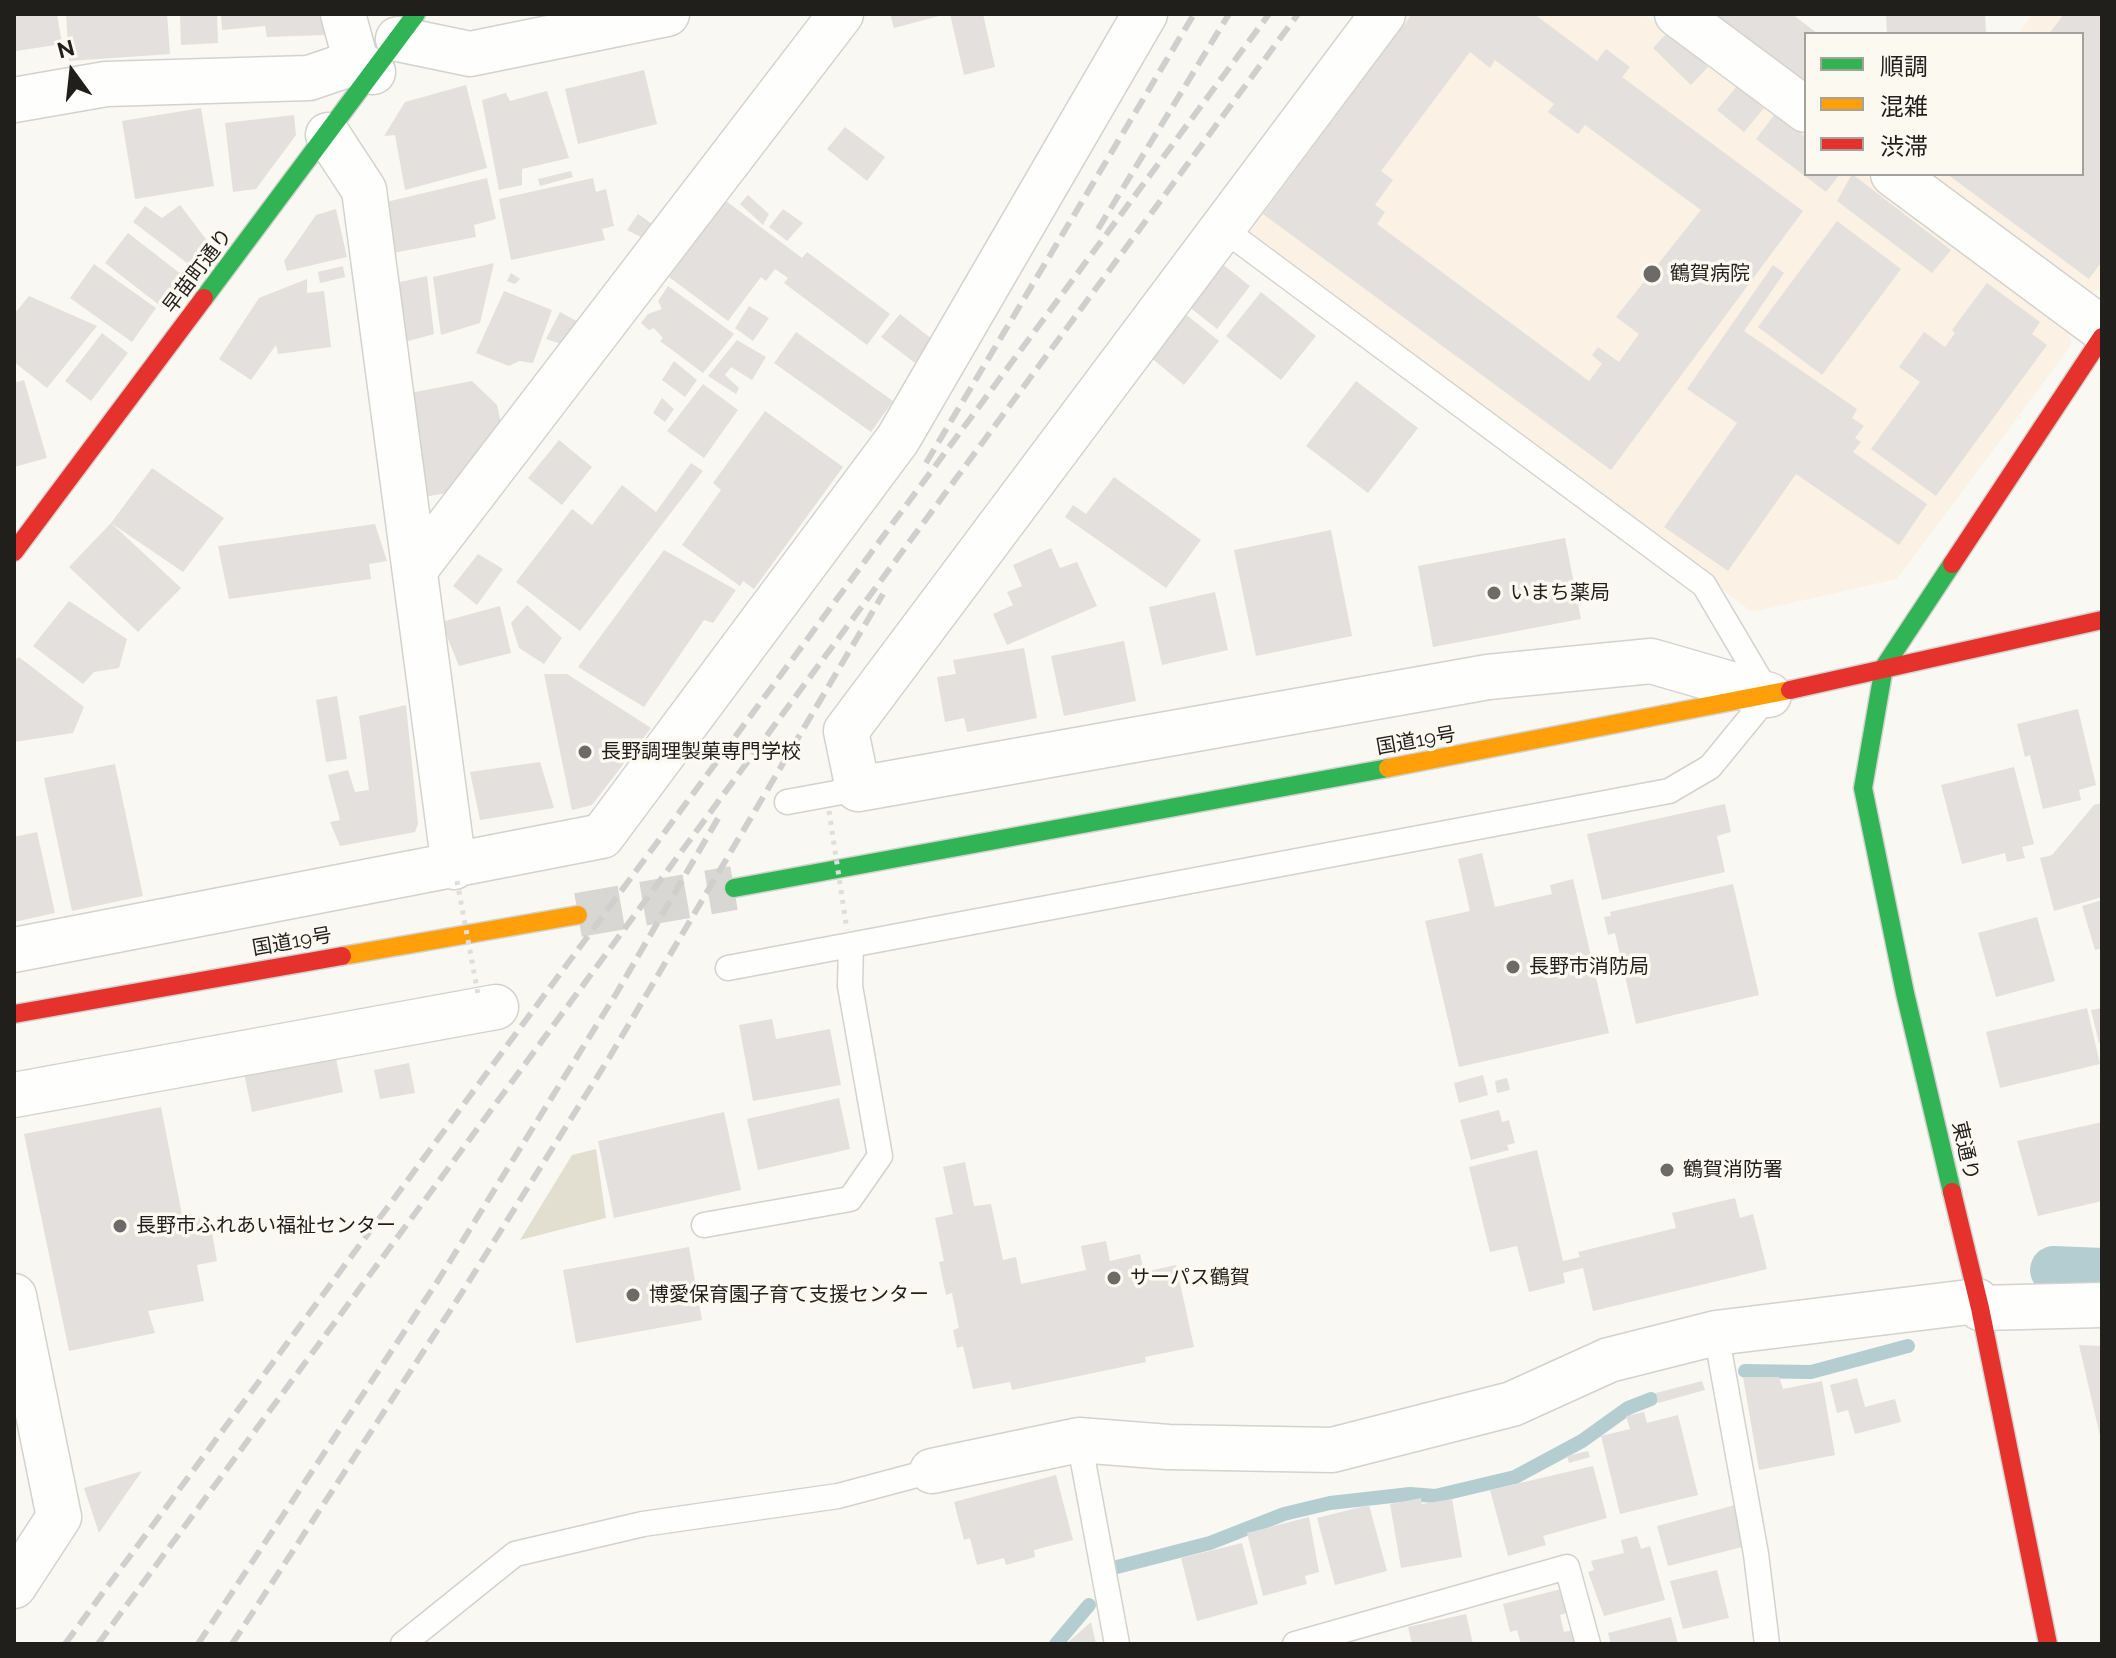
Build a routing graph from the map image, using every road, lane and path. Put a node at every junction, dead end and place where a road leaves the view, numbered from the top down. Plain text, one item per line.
1 (343, 14) edge
2 (667, 14) edge
3 (841, 14) edge
4 (1145, 14) edge
5 (1383, 14) edge
6 (1677, 14) edge
7 (386, 47) edge
8 (14, 100) edge
9 (1804, 109) edge
10 (328, 135) junction
11 (1896, 176) edge
12 (1222, 228) junction
13 (2102, 329) edge
14 (2102, 337) edge
15 (14, 552) edge
16 (417, 567) junction
17 (2102, 620) edge
18 (1884, 667) junction
19 (1769, 695) junction
20 (844, 800) junction
21 (787, 802) dead end
22 (456, 874) junction
23 (734, 888) tunnel mouth
24 (578, 915) tunnel mouth
25 (849, 938) junction
26 (14, 950) edge
27 (728, 968) dead end
28 (487, 1001) joint
29 (14, 1014) edge
30 (14, 1095) edge
31 (704, 1225) dead end
32 (14, 1296) edge
33 (1979, 1305) junction
34 (2102, 1305) edge
35 (1716, 1333) junction
36 (1079, 1440) junction
37 (932, 1471) joint
38 (14, 1586) edge
39 (403, 1644) edge
40 (1117, 1644) edge
41 (1295, 1644) edge
42 (1588, 1644) edge
43 (1767, 1644) edge
44 (2048, 1644) edge

1 - 7 street
2 - 7 street
3 - 16 street
4 - 22 street
5 - 12 street
6 - 9 street
7 - 8 street
7 - 10 main road, 早苗町通り
10 - 15 main road, 早苗町通り
10 - 16 street
11 - 13 street
12 - 19 lane
12 - 20 street
14 - 18 main road
16 - 22 street
17 - 18 main road, 国道19号
18 - 19 main road, 国道19号
18 - 33 main road, 東通り
19 - 20 street
19 - 23 main road, 国道19号
19 - 25 lane
20 - 21 lane
20 - 25 path, bridge
22 - 26 street
22 - 28 path, bridge
24 - 29 main road, 国道19号
25 - 27 lane
25 - 31 lane
28 - 30 street
32 - 38 street
33 - 34 street
33 - 35 street
33 - 44 main road, 東通り
35 - 36 street
35 - 43 lane
36 - 37 street
36 - 40 lane
37 - 39 lane
41 - 42 lane

